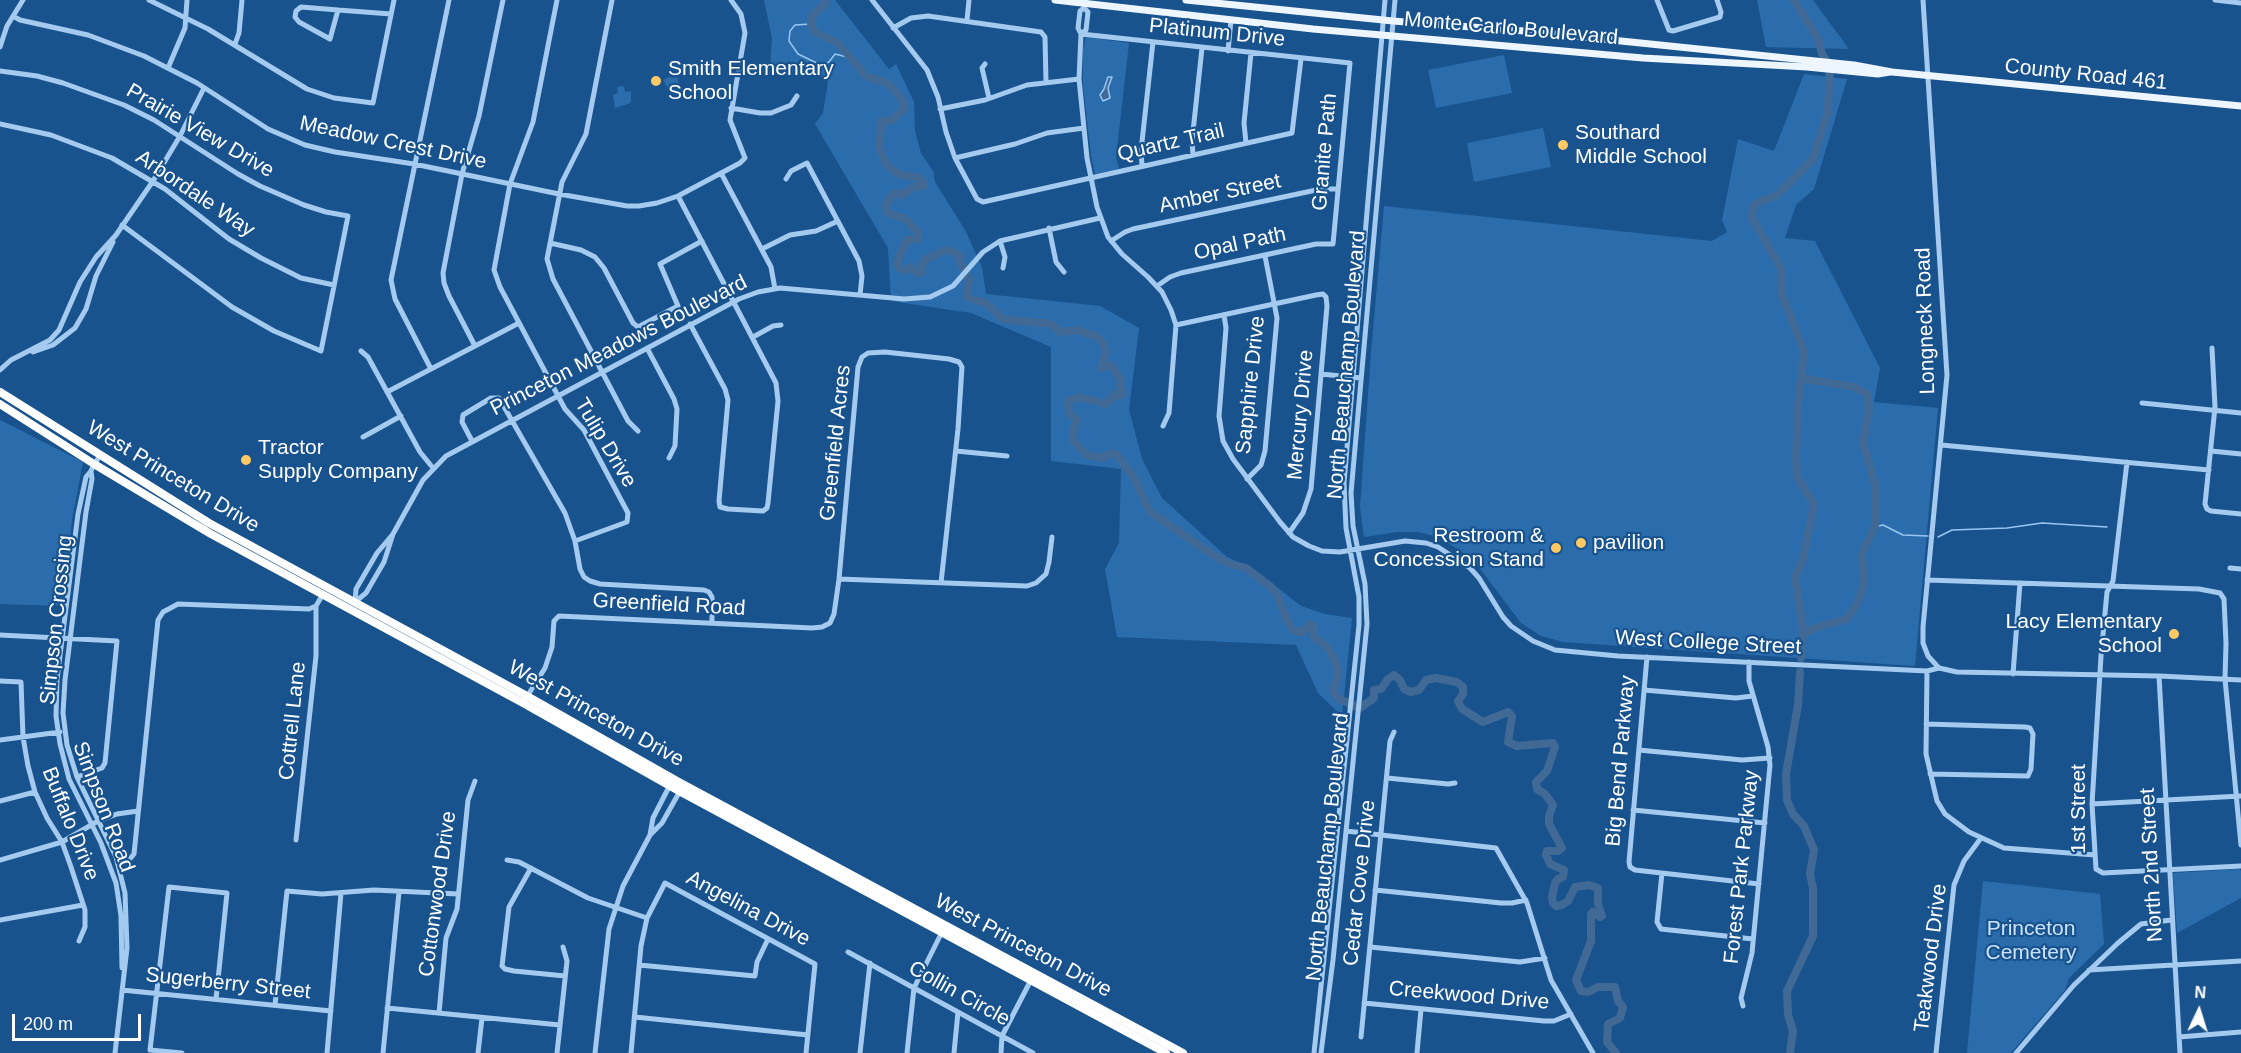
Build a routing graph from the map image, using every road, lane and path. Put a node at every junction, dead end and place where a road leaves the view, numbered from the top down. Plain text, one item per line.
1 (23, 0) edge
2 (149, 0) edge
3 (187, 0) edge
4 (242, 0) edge
5 (394, 0) edge
6 (449, 0) edge
7 (503, 0) edge
8 (557, 0) edge
9 (612, 0) edge
10 (731, 0) edge
11 (872, 0) edge
12 (969, 0) edge
13 (1055, 0) edge
14 (1186, 0) edge
15 (1385, 0) edge
16 (1395, 0) edge
17 (1658, 0) edge
18 (1717, 0) edge
19 (1923, 0) edge
20 (2215, 0) edge
21 (2241, 3) edge
22 (1085, 4) edge
23 (338, 10) junction
24 (391, 14) junction
25 (13, 16) junction
26 (187, 17) junction
27 (967, 20) junction
28 (1231, 20) junction
29 (1384, 21) junction
30 (1393, 21) junction
31 (893, 28) junction
32 (1081, 34) junction
33 (1383, 34) junction
34 (1392, 35) junction
35 (1153, 42) junction
36 (235, 44) junction
37 (0, 47) edge
38 (1202, 48) junction
39 (1228, 51) junction
40 (1251, 53) junction
41 (1301, 59) junction
42 (1350, 63) joint
43 (985, 64) dead end
44 (1808, 64) junction
45 (168, 68) junction
46 (0, 71) edge
47 (1928, 76) junction
48 (1079, 80) junction
49 (1046, 82) junction
50 (204, 88) junction
51 (797, 96) dead end
52 (989, 98) junction
53 (2241, 106) edge
54 (731, 108) junction
55 (940, 110) junction
56 (0, 124) edge
57 (1084, 128) junction
58 (180, 136) junction
59 (1246, 143) junction
60 (1193, 155) junction
61 (955, 158) junction
62 (414, 164) junction
63 (1142, 166) junction
64 (721, 173) junction
65 (462, 174) junction
66 (1090, 178) junction
67 (786, 179) dead end
68 (153, 181) junction
69 (510, 184) junction
70 (1338, 189) junction
71 (559, 194) junction
72 (678, 196) junction
73 (1100, 218) junction
74 (838, 221) junction
75 (122, 225) junction
76 (1049, 228) junction
77 (116, 235) junction
78 (702, 241) junction
79 (1000, 241) junction
80 (1111, 241) junction
81 (550, 243) junction
82 (1333, 244) joint
83 (762, 249) junction
84 (1265, 255) junction
85 (1003, 268) dead end
86 (1064, 272) dead end
87 (334, 285) junction
88 (1157, 286) junction
89 (776, 289) junction
90 (861, 295) junction
91 (734, 301) junction
92 (1275, 304) junction
93 (1224, 315) junction
94 (519, 323) junction
95 (690, 324) junction
96 (781, 325) dead end
97 (1176, 325) junction
98 (753, 337) junction
99 (475, 346) junction
100 (647, 348) junction
101 (2212, 348) dead end
102 (361, 351) dead end
103 (26, 353) junction
104 (431, 369) junction
105 (0, 370) edge
106 (602, 371) junction
107 (1321, 374) junction
108 (1353, 377) junction
109 (1361, 378) junction
110 (0, 392) edge
111 (387, 392) junction
112 (558, 396) junction
113 (2142, 403) dead end
114 (0, 404) edge
115 (2214, 410) junction
116 (2241, 413) edge
117 (401, 416) junction
118 (513, 419) junction
119 (1163, 426) dead end
120 (638, 431) dead end
121 (363, 437) dead end
122 (472, 441) junction
123 (1941, 445) junction
124 (2211, 451) junction
125 (956, 452) junction
126 (2241, 454) edge
127 (101, 455) junction
128 (1007, 456) dead end
129 (669, 458) dead end
130 (2127, 462) junction
131 (92, 467) junction
132 (433, 468) junction
133 (2209, 470) junction
134 (1247, 479) junction
135 (79, 506) junction
136 (87, 508) junction
137 (2241, 514) edge
138 (1289, 533) junction
139 (393, 534) junction
140 (1052, 537) dead end
141 (575, 541) junction
142 (1354, 550) junction
143 (2229, 568) dead end
144 (2241, 569) edge
145 (839, 579) junction
146 (1928, 580) junction
147 (942, 583) junction
148 (2020, 583) junction
149 (2111, 587) junction
150 (323, 594) junction
151 (355, 602) junction
152 (316, 606) junction
153 (712, 623) junction
154 (782, 626) joint
155 (0, 635) edge
156 (62, 637) junction
157 (70, 638) junction
158 (1647, 657) junction
159 (1749, 662) junction
160 (1939, 668) junction
161 (1927, 671) junction
162 (2013, 674) junction
163 (2100, 675) junction
164 (2159, 676) junction
165 (2225, 679) junction
166 (2241, 680) edge
167 (0, 681) edge
168 (1644, 690) junction
169 (1754, 696) junction
170 (525, 699) junction
171 (1926, 724) junction
172 (64, 731) junction
173 (57, 732) junction
174 (1394, 732) dead end
175 (23, 737) junction
176 (0, 740) edge
177 (1639, 750) junction
178 (1770, 758) junction
179 (1930, 774) junction
180 (77, 777) junction
181 (1387, 778) junction
182 (475, 781) dead end
183 (672, 782) junction
184 (1455, 783) dead end
185 (681, 788) junction
186 (35, 792) junction
187 (2239, 796) edge
188 (2164, 800) junction
189 (0, 801) edge
190 (2092, 804) junction
191 (1633, 810) junction
192 (138, 811) junction
193 (98, 821) junction
194 (1765, 823) junction
195 (92, 825) junction
196 (1338, 830) junction
197 (1347, 831) junction
198 (650, 835) junction
199 (1381, 835) junction
200 (1981, 838) junction
201 (296, 840) dead end
202 (62, 842) junction
203 (2241, 845) edge
204 (2095, 855) junction
205 (0, 860) edge
206 (507, 860) dead end
207 (118, 864) junction
208 (2241, 866) edge
209 (531, 868) junction
210 (2169, 870) junction
211 (1662, 873) junction
212 (1759, 884) junction
213 (1376, 890) junction
214 (399, 892) junction
215 (341, 893) junction
216 (458, 894) junction
217 (1526, 900) junction
218 (83, 905) junction
219 (615, 909) junction
220 (647, 918) junction
221 (0, 920) edge
222 (2171, 920) junction
223 (943, 928) junction
224 (768, 939) junction
225 (1753, 939) junction
226 (79, 941) dead end
227 (563, 947) dead end
228 (1370, 947) junction
229 (848, 952) dead end
230 (1545, 958) junction
231 (2241, 961) edge
232 (870, 963) junction
233 (639, 965) junction
234 (2174, 966) junction
235 (2089, 970) junction
236 (565, 976) junction
237 (1032, 976) junction
238 (124, 979) junction
239 (914, 988) junction
240 (122, 990) junction
241 (157, 993) junction
242 (216, 999) junction
243 (1364, 1003) junction
244 (274, 1005) junction
245 (1743, 1006) dead end
246 (387, 1008) junction
247 (1421, 1009) junction
248 (331, 1011) junction
249 (958, 1012) junction
250 (439, 1013) junction
251 (1571, 1014) junction
252 (634, 1017) junction
253 (482, 1018) junction
254 (560, 1025) junction
255 (1317, 1028) junction
256 (2241, 1032) edge
257 (1137, 1033) junction
258 (808, 1035) junction
259 (1002, 1036) junction
260 (2179, 1036) junction
261 (1361, 1037) dead end
262 (1322, 1050) edge
263 (115, 1053) edge
264 (183, 1053) edge
265 (327, 1053) edge
266 (383, 1053) edge
267 (478, 1053) edge
268 (557, 1053) edge
269 (595, 1053) edge
270 (631, 1053) edge
271 (807, 1053) edge
272 (860, 1053) edge
273 (908, 1053) edge
274 (954, 1053) edge
275 (1001, 1053) edge
276 (1033, 1053) edge
277 (1166, 1053) edge
278 (1183, 1053) edge
279 (1314, 1053) edge
280 (1417, 1053) edge
281 (1593, 1053) edge
282 (1936, 1053) edge
283 (2016, 1053) edge
284 (2180, 1053) edge

1 - 25 street
2 - 26 street
3 - 26 street
4 - 36 street
5 - 24 street
6 - 62 street
7 - 65 street
8 - 69 street
9 - 71 street
10 - 54 street
11 - 31 street
12 - 27 street
13 - 22 main road, Monte Carlo Boulevard
14 - 29 main road, Monte Carlo Boulevard
15 - 29 street, North Beauchamp Boulevard
16 - 30 street, North Beauchamp Boulevard
17 - 18 street
19 - 47 street, Longneck Road
20 - 21 street
22 - 28 main road, Monte Carlo Boulevard
22 - 32 street
23 - 23 street
23 - 24 street
24 - 36 street
25 - 37 street
25 - 45 street, Meadow Crest Drive
26 - 36 street
26 - 45 street
27 - 31 street
27 - 49 street
28 - 33 main road, Monte Carlo Boulevard
28 - 39 street
29 - 30 main road, Monte Carlo Boulevard
29 - 33 street, North Beauchamp Boulevard
30 - 34 street, North Beauchamp Boulevard
30 - 44 main road, Monte Carlo Boulevard
31 - 55 street
32 - 35 street, Platinum Drive
32 - 48 street
33 - 34 main road, Monte Carlo Boulevard
33 - 108 street, North Beauchamp Boulevard
34 - 44 main road, Monte Carlo Boulevard
34 - 109 street, North Beauchamp Boulevard
35 - 38 street, Platinum Drive
35 - 63 street
38 - 39 street, Platinum Drive
38 - 60 street
39 - 40 street, Platinum Drive
40 - 41 street, Platinum Drive
40 - 59 street
41 - 42 street, Platinum Drive
41 - 59 street, Quartz Trail
42 - 70 street, Granite Path
43 - 52 street
44 - 47 main road, Monte Carlo Boulevard
45 - 50 street, Meadow Crest Drive
46 - 58 street, Prairie View Drive
47 - 53 main road, County Road 461
47 - 123 street, Longneck Road
48 - 49 street
48 - 57 street
49 - 52 street
50 - 58 street
50 - 62 street, Meadow Crest Drive
51 - 54 street
52 - 55 street
54 - 64 street, Meadow Crest Drive
55 - 61 street
56 - 68 street, Arbordale Way
57 - 61 street
57 - 66 street
58 - 68 street
58 - 87 street, Prairie View Drive
59 - 60 street, Quartz Trail
60 - 63 street, Quartz Trail
61 - 66 street, Quartz Trail
62 - 65 street, Meadow Crest Drive
62 - 104 street
63 - 66 street, Quartz Trail
64 - 72 street, Meadow Crest Drive
64 - 83 street
65 - 69 street, Meadow Crest Drive
65 - 99 street
66 - 73 street
67 - 74 street
68 - 75 street
68 - 87 street, Arbordale Way
69 - 71 street, Meadow Crest Drive
69 - 94 street
70 - 80 street, Amber Street
70 - 82 street, Granite Path
71 - 72 street, Meadow Crest Drive
71 - 81 street
72 - 78 street
73 - 76 street, Princeton Meadows Boulevard
73 - 80 street
74 - 83 street
74 - 90 street
75 - 77 street
75 - 87 street
76 - 79 street, Princeton Meadows Boulevard
76 - 86 street
77 - 103 street
77 - 103 street
78 - 81 street
78 - 91 street
79 - 85 street
79 - 90 street, Princeton Meadows Boulevard
80 - 88 street
81 - 106 street
82 - 84 street, Opal Path
83 - 89 street
84 - 88 street, Opal Path
84 - 92 street, Sapphire Drive
88 - 97 street
89 - 90 street, Princeton Meadows Boulevard
89 - 91 street, Princeton Meadows Boulevard
91 - 95 street, Princeton Meadows Boulevard
91 - 98 street
92 - 93 street
92 - 107 street, Mercury Drive
92 - 134 street, Sapphire Drive
93 - 97 street
93 - 134 street
94 - 99 street
94 - 112 street
95 - 98 street
95 - 100 street, Princeton Meadows Boulevard
96 - 98 street
97 - 119 street
99 - 104 street
100 - 106 street, Princeton Meadows Boulevard
100 - 129 street
101 - 115 street
102 - 111 street
103 - 105 street
104 - 111 street
106 - 112 street, Princeton Meadows Boulevard
106 - 120 street
107 - 108 street
107 - 138 street, Mercury Drive
108 - 109 street
108 - 142 street, North Beauchamp Boulevard
109 - 142 street, North Beauchamp Boulevard
110 - 127 highway, West Princeton Drive
111 - 117 street
112 - 118 street, Princeton Meadows Boulevard
112 - 141 street, Tulip Drive
113 - 115 street
114 - 131 highway, West Princeton Drive
115 - 116 street
115 - 124 street
117 - 121 street
117 - 132 street
118 - 122 street, Princeton Meadows Boulevard
118 - 122 street
118 - 141 street
122 - 132 street, Princeton Meadows Boulevard
123 - 130 street
123 - 146 street, Longneck Road
124 - 126 street
124 - 133 street
125 - 128 street
125 - 145 street, Greenfield Acres
125 - 147 street, Greenfield Acres
127 - 131 street
127 - 151 highway, West Princeton Drive
130 - 133 street
130 - 149 street, 1st Street
131 - 135 street, Simpson Road
131 - 136 street, Simpson Crossing
131 - 150 highway, West Princeton Drive
132 - 139 street, Princeton Meadows Boulevard
133 - 137 street
134 - 138 street
135 - 136 street
135 - 156 street, Simpson Road
136 - 157 street, Simpson Crossing
138 - 142 street, West College Street
139 - 151 street, Princeton Meadows Boulevard
139 - 151 street, Princeton Meadows Boulevard
140 - 147 street
141 - 153 street
142 - 158 street, West College Street
142 - 196 street, North Beauchamp Boulevard
142 - 197 street, North Beauchamp Boulevard
143 - 144 street
145 - 147 street
145 - 154 street, Greenfield Acres
146 - 148 street
146 - 160 street, Longneck Road
148 - 149 street
148 - 162 street
149 - 163 street, 1st Street
149 - 165 street
150 - 152 street
150 - 170 highway, West Princeton Drive
151 - 170 highway, West Princeton Drive
152 - 192 street, Simpson Road
152 - 201 street, Cottrell Lane
153 - 154 street, Greenfield Road
153 - 170 street, Greenfield Road
155 - 156 street
156 - 157 street
156 - 173 street, Simpson Road
157 - 172 street, Simpson Crossing
157 - 180 street
158 - 159 street, West College Street
158 - 168 street, Big Bend Parkway
159 - 161 street, West College Street
159 - 169 street, Forest Park Parkway
160 - 161 street, West College Street
160 - 162 street, West College Street
161 - 171 street
162 - 163 street, West College Street
163 - 164 street, West College Street
163 - 190 street, 1st Street
164 - 165 street, West College Street
164 - 188 street, North 2nd Street
165 - 166 street, West College Street
165 - 187 street
167 - 175 street, Buffalo Drive
168 - 169 street
168 - 177 street, Big Bend Parkway
169 - 178 street, Forest Park Parkway
170 - 183 highway, West Princeton Drive
171 - 179 street
171 - 179 street
172 - 173 street
172 - 180 street, Simpson Crossing
173 - 175 street
173 - 195 street, Simpson Road
174 - 181 street, Cedar Cove Drive
175 - 176 street
175 - 186 street, Buffalo Drive
177 - 178 street
177 - 191 street, Big Bend Parkway
178 - 194 street, Forest Park Parkway
179 - 200 street
180 - 193 street, Simpson Crossing
181 - 184 street
181 - 199 street, Cedar Cove Drive
182 - 216 street, Cottonwood Drive
183 - 185 highway, West Princeton Drive
183 - 198 street
185 - 198 street
185 - 223 highway, West Princeton Drive
186 - 189 street
186 - 202 street, Buffalo Drive
187 - 188 street
187 - 203 street
188 - 190 street
188 - 210 street, North 2nd Street
190 - 204 street, 1st Street
191 - 194 street
191 - 211 street, Big Bend Parkway
192 - 193 street
192 - 207 street, Simpson Road
193 - 195 street
193 - 207 street, Simpson Road
194 - 212 street, Forest Park Parkway
195 - 202 street
195 - 238 street, Simpson Road
196 - 197 street
196 - 255 street, North Beauchamp Boulevard
197 - 199 street
197 - 262 street, North Beauchamp Boulevard
198 - 219 street
199 - 213 street, Cedar Cove Drive
199 - 217 street
200 - 204 street
200 - 282 street, Teakwood Drive
202 - 205 street
202 - 218 street, Buffalo Drive
204 - 210 street, 1st Street
206 - 209 street
207 - 238 street, Simpson Road
208 - 210 street
209 - 219 street
209 - 236 street
210 - 222 street, North 2nd Street
211 - 212 street
211 - 225 street
212 - 225 street, Forest Park Parkway
213 - 217 street
213 - 228 street, Cedar Cove Drive
214 - 215 street
214 - 216 street
214 - 246 street
215 - 244 street
215 - 248 street
216 - 250 street, Cottonwood Drive
217 - 230 street
218 - 221 street
218 - 226 street, Buffalo Drive
219 - 220 street
219 - 269 street
220 - 224 street, Angelina Drive
220 - 233 street
222 - 234 street, North 2nd Street
222 - 235 street
223 - 237 highway, West Princeton Drive
223 - 239 street
224 - 233 street
224 - 258 street, Angelina Drive
225 - 245 street, Forest Park Parkway
227 - 236 street
228 - 230 street
228 - 243 street, Cedar Cove Drive
229 - 232 street, Collin Circle
230 - 251 street
231 - 234 street
232 - 239 street, Collin Circle
232 - 272 street
233 - 252 street
234 - 235 street
234 - 260 street, North 2nd Street
235 - 283 street
236 - 254 street
237 - 257 highway, West Princeton Drive
237 - 259 street
238 - 240 street, Simpson Road
239 - 249 street, Collin Circle
239 - 273 street
240 - 241 street, Sugerberry Street
240 - 263 street, Simpson Road
241 - 242 street, Sugerberry Street
241 - 242 street
241 - 264 street
242 - 244 street, Sugerberry Street
243 - 247 street, Creekwood Drive
243 - 261 street, Cedar Cove Drive
244 - 248 street, Sugerberry Street
246 - 250 street
246 - 266 street
247 - 251 street, Creekwood Drive
247 - 280 street
248 - 265 street
249 - 259 street, Collin Circle
249 - 274 street
250 - 253 street
251 - 281 street
252 - 258 street
252 - 270 street
253 - 254 street
253 - 267 street
254 - 268 street
255 - 262 street
255 - 279 street, North Beauchamp Boulevard
256 - 260 street
257 - 277 highway, West Princeton Drive
257 - 278 highway, West Princeton Drive
258 - 271 street
259 - 275 street
259 - 276 street, Collin Circle
260 - 284 street, North 2nd Street

